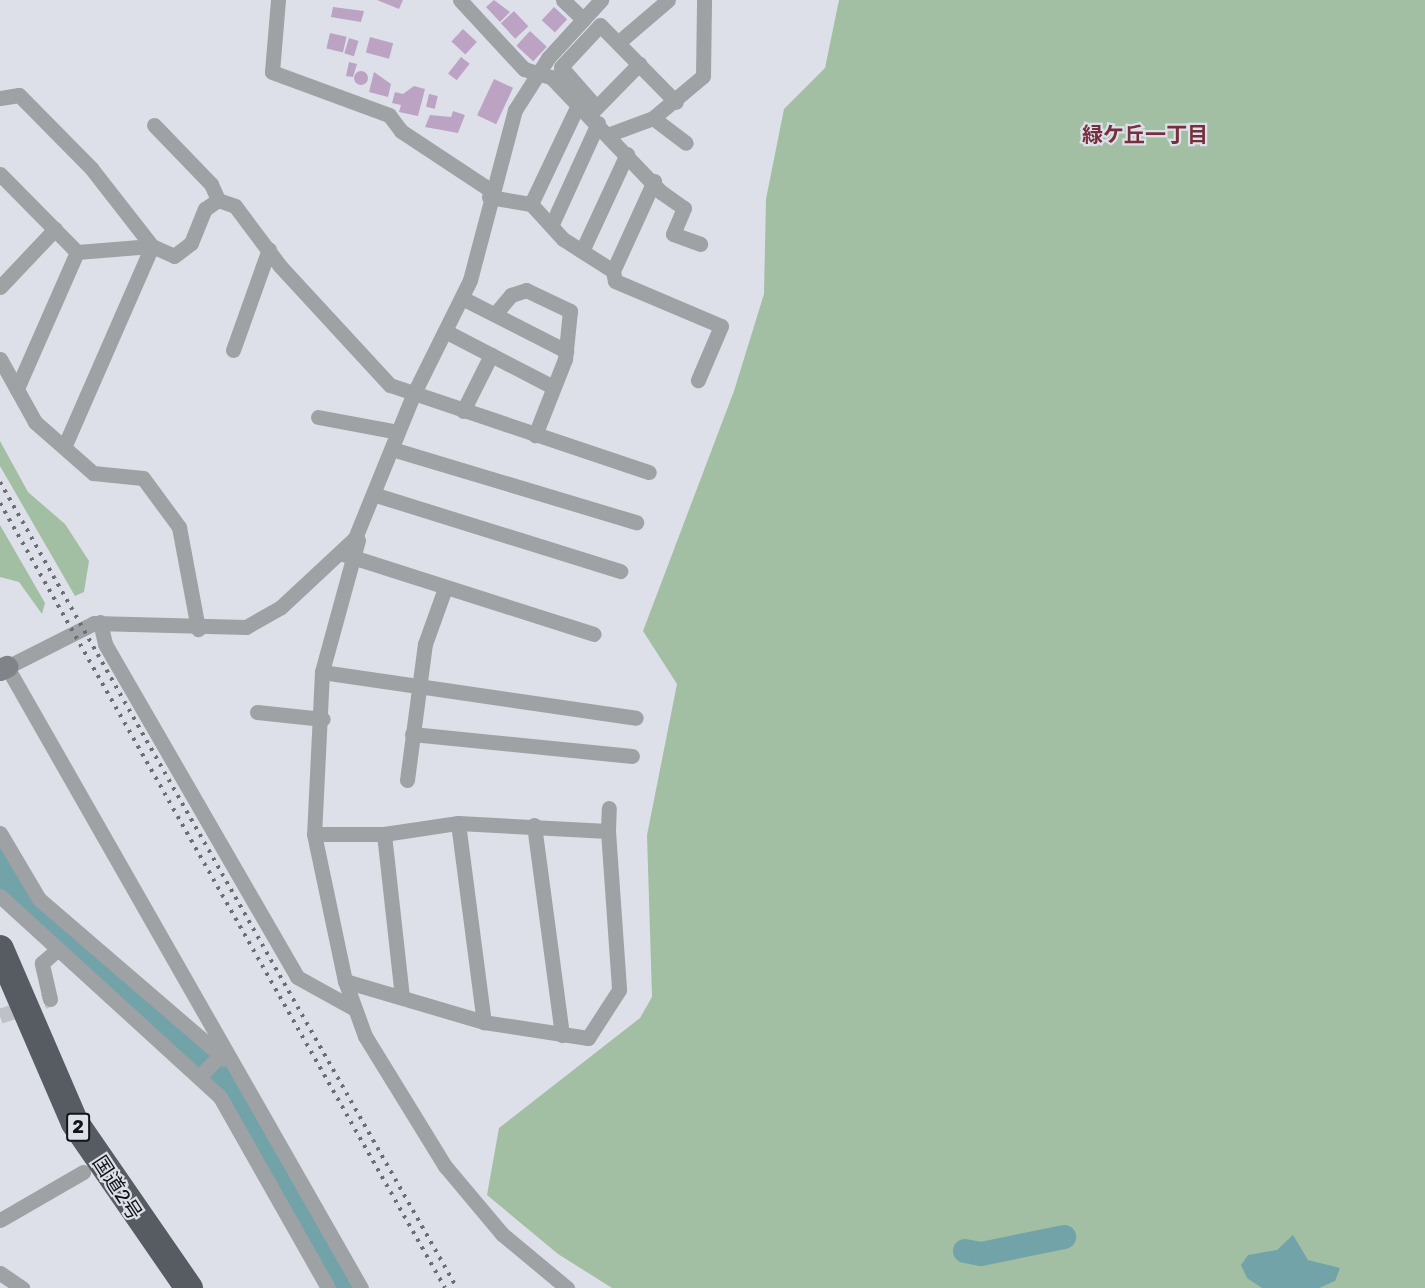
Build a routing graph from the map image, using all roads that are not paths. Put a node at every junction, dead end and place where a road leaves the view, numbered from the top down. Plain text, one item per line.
1 (278, 0) edge
2 (460, 0) edge
3 (563, 0) edge
4 (601, 0) edge
5 (668, 0) edge
6 (704, 0) edge
7 (583, 20) junction
8 (620, 41) junction
9 (639, 64) junction
10 (536, 74) junction
11 (0, 98) edge
12 (676, 102) junction
13 (590, 113) junction
14 (653, 118) junction
15 (154, 125) dead end
16 (610, 134) junction
17 (686, 143) dead end
18 (627, 154) junction
19 (654, 181) junction
20 (3, 184) edge
21 (490, 194) junction
22 (218, 200) junction
23 (531, 204) junction
24 (552, 225) junction
25 (54, 229) junction
26 (700, 244) dead end
27 (152, 246) junction
28 (269, 249) junction
29 (582, 251) junction
30 (77, 252) junction
31 (613, 271) junction
32 (0, 287) edge
33 (462, 298) junction
34 (495, 314) junction
35 (445, 331) junction
36 (233, 350) dead end
37 (566, 351) junction
38 (491, 355) junction
39 (0, 359) edge
40 (698, 380) dead end
41 (551, 386) junction
42 (17, 389) junction
43 (413, 395) junction
44 (463, 411) junction
45 (318, 417) dead end
46 (398, 432) junction
47 (535, 435) junction
48 (64, 445) junction
49 (392, 449) junction
50 (649, 472) dead end
51 (376, 495) junction
52 (636, 522) dead end
53 (346, 555) junction
54 (620, 571) dead end
55 (445, 588) junction
56 (100, 622) junction
57 (198, 629) junction
58 (594, 634) dead end
59 (4, 669) edge
60 (322, 672) junction
61 (417, 683) junction
62 (257, 712) dead end
63 (636, 718) dead end
64 (323, 719) junction
65 (412, 734) junction
66 (632, 756) dead end
67 (407, 780) dead end
68 (609, 808) dead end
69 (458, 823) junction
70 (534, 825) junction
71 (608, 831) junction
72 (0, 834) edge
73 (314, 834) junction
74 (384, 834) junction
75 (0, 896) edge
76 (0, 949) edge
77 (56, 951) junction
78 (345, 981) junction
79 (402, 996) junction
80 (50, 999) dead end
81 (0, 1007) edge
82 (353, 1008) junction
83 (484, 1022) junction
84 (562, 1035) junction
85 (226, 1060) junction
86 (199, 1077) junction
87 (83, 1172) junction
88 (0, 1220) edge
89 (0, 1273) edge
90 (22, 1288) edge
91 (165, 1288) edge
92 (189, 1288) edge
93 (328, 1288) edge
94 (361, 1288) edge
95 (567, 1288) edge

1 - 21 street
2 - 10 street
3 - 7 street
4 - 7 street
5 - 8 street
6 - 12 street
7 - 10 street
8 - 9 street
8 - 13 street
9 - 12 street
9 - 13 street
10 - 13 street
10 - 21 street
11 - 27 street
12 - 14 street
13 - 16 street
13 - 23 street
13 - 24 street
14 - 16 street
14 - 17 street
15 - 22 street
16 - 18 street
18 - 19 street
18 - 29 street
19 - 26 street
19 - 31 street
20 - 25 street
21 - 23 street
21 - 33 street
22 - 27 street
22 - 28 street
23 - 24 street
24 - 29 street
25 - 30 street
25 - 32 street
27 - 30 street
27 - 48 street
28 - 36 street
28 - 43 street
29 - 31 street
30 - 42 street
31 - 40 street
33 - 34 street
33 - 35 street
34 - 37 street
34 - 37 street
35 - 38 street
35 - 43 street
37 - 41 street
38 - 41 street
38 - 44 street
39 - 42 street
41 - 47 street
42 - 48 street
43 - 44 street
43 - 46 street
44 - 47 street
45 - 46 street
46 - 49 street
47 - 50 street
48 - 57 street
49 - 51 street
49 - 52 street
51 - 53 street
51 - 54 street
53 - 55 street
53 - 57 street
53 - 60 street
55 - 58 street
55 - 61 street
56 - 57 street
56 - 59 street
56 - 82 street
59 - 85 street
60 - 61 street
60 - 64 street
61 - 63 street
61 - 65 street
62 - 64 street
64 - 73 street
65 - 66 street
65 - 67 street
68 - 71 street
69 - 70 street
69 - 74 street
69 - 83 street
70 - 71 street
70 - 84 street
71 - 84 street
72 - 85 street
73 - 74 street
73 - 78 street
74 - 79 street
75 - 77 street
76 - 92 highway, 国道2号 / 2
77 - 80 street
77 - 86 street
78 - 79 street
78 - 82 street
79 - 83 street
81 - 87 highway, 国道2号 / 2
82 - 95 street
83 - 84 street
85 - 86 street
85 - 94 street
86 - 93 street
87 - 88 street
87 - 91 highway, 国道2号 / 2
89 - 90 street

